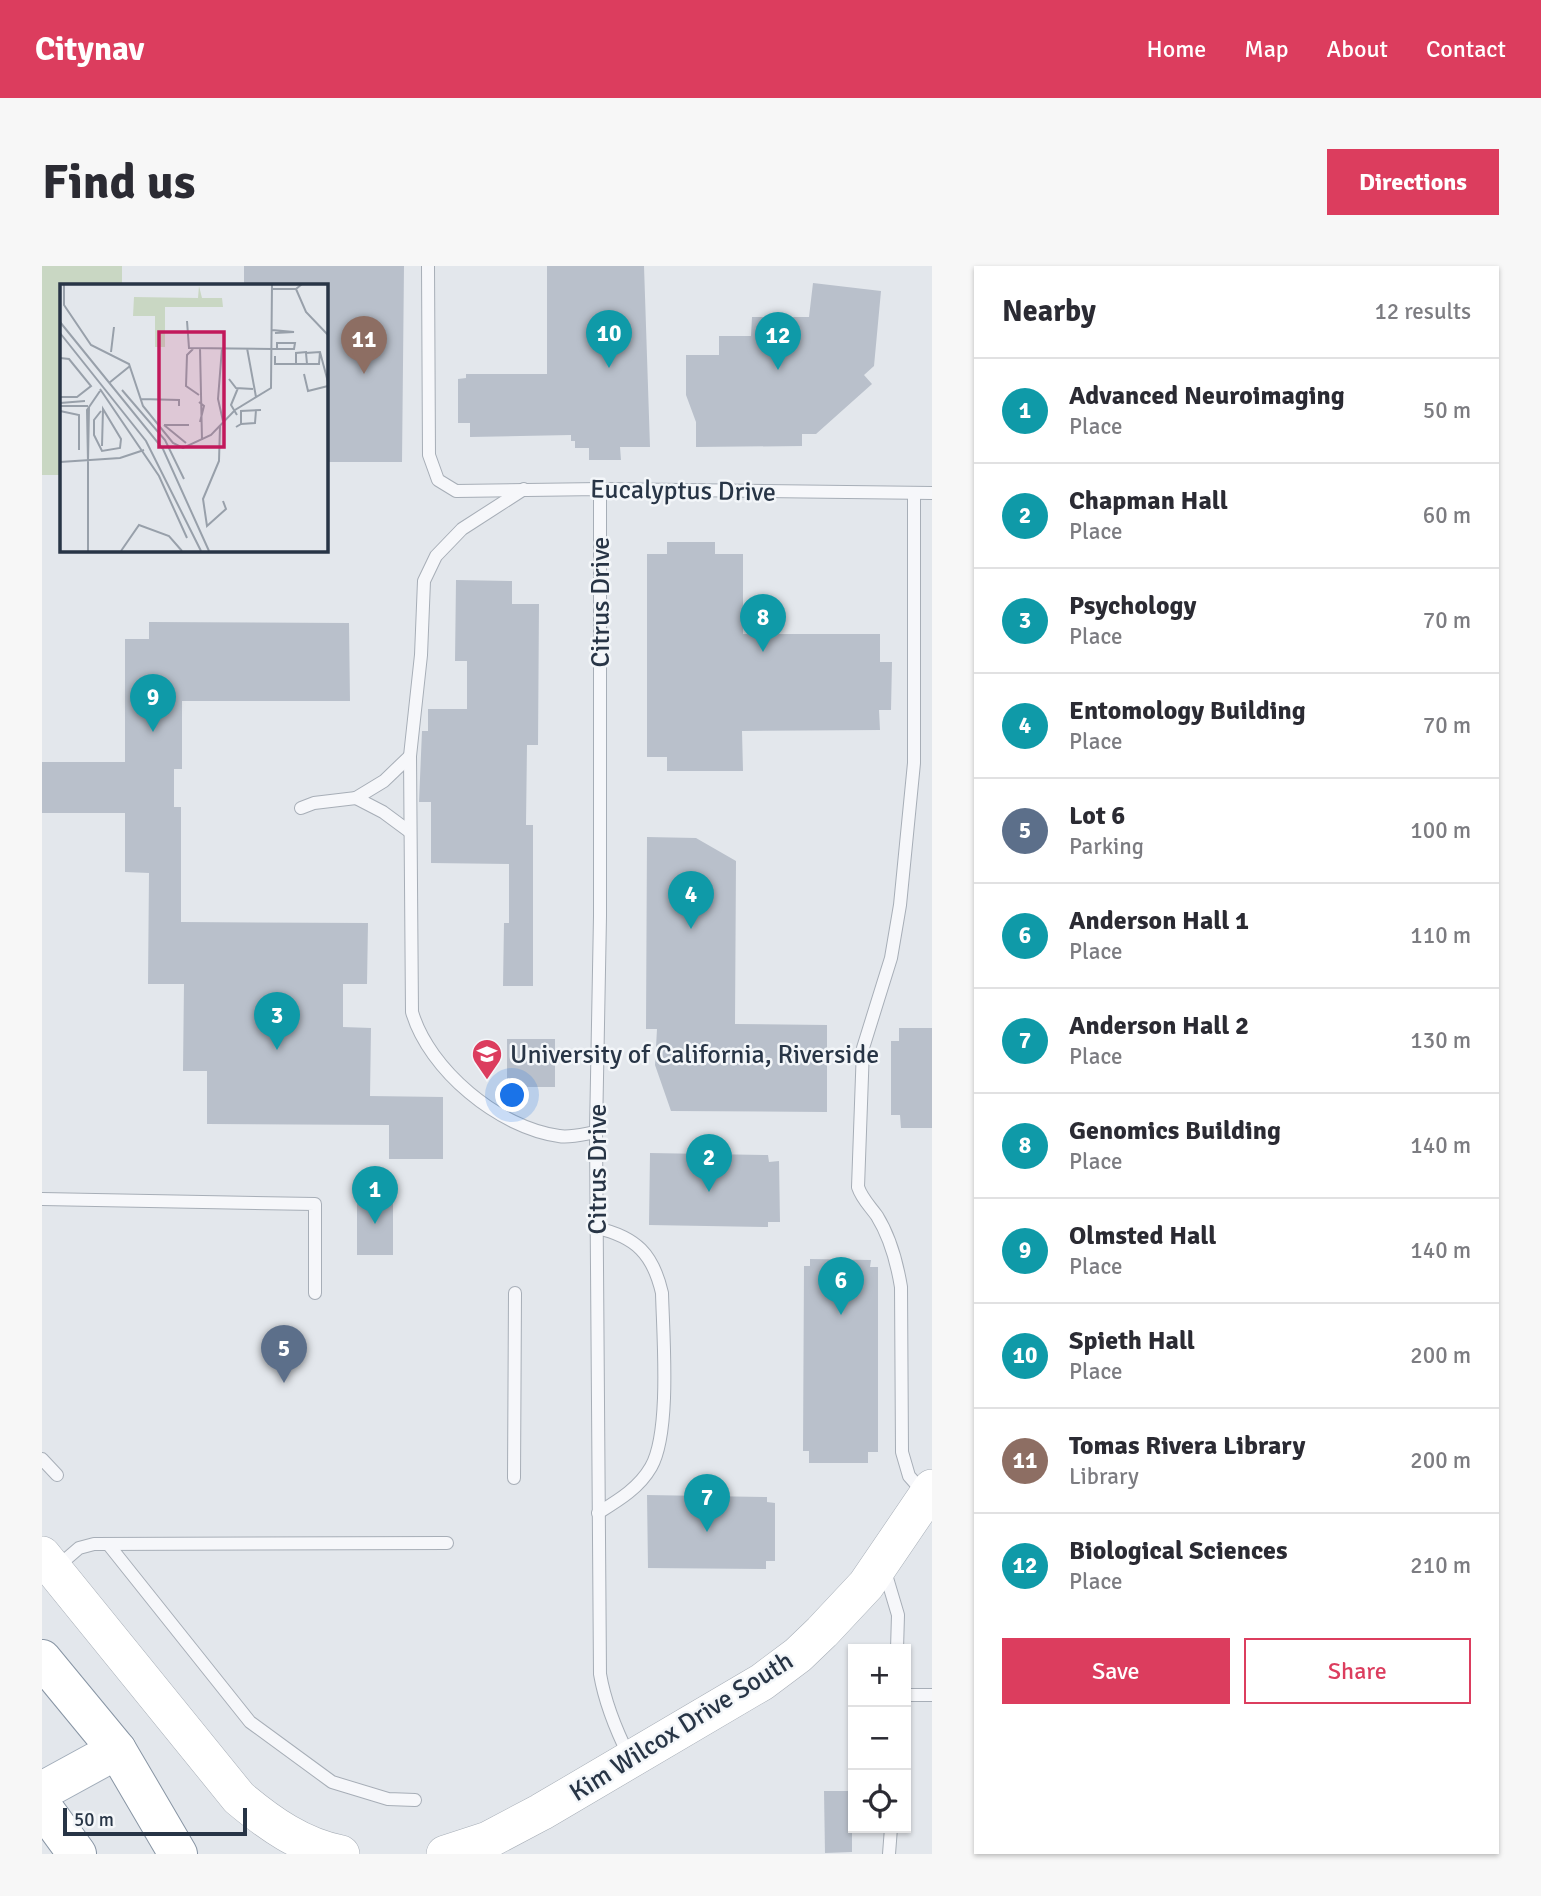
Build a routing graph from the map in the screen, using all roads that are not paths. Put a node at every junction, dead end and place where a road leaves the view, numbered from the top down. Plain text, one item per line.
1 (428, 266) edge
2 (524, 489) junction
3 (600, 489) junction
4 (914, 494) junction
5 (932, 494) edge
6 (411, 756) junction
7 (356, 798) junction
8 (301, 808) dead end
9 (410, 832) junction
10 (596, 1132) junction
11 (42, 1199) edge
12 (597, 1228) junction
13 (315, 1293) dead end
14 (515, 1293) dead end
15 (42, 1459) edge
16 (57, 1475) dead end
17 (514, 1478) dead end
18 (929, 1492) edge
19 (598, 1513) junction
20 (447, 1543) dead end
21 (108, 1544) junction
22 (882, 1560) junction
23 (48, 1562) edge
24 (897, 1644) edge
25 (42, 1659) edge
26 (911, 1695) edge
27 (932, 1695) edge
28 (117, 1750) junction
29 (631, 1760) junction
30 (42, 1791) edge
31 (415, 1800) dead end
32 (42, 1806) edge
33 (891, 1833) edge
34 (77, 1854) edge
35 (178, 1854) edge
36 (341, 1854) edge
37 (445, 1854) edge
38 (889, 1854) edge

1 - 2 lane, Eucalyptus Drive
2 - 3 lane, Eucalyptus Drive
2 - 6 lane
3 - 4 lane, Eucalyptus Drive
3 - 10 lane, Citrus Drive
4 - 5 lane, Eucalyptus Drive
4 - 18 lane
6 - 7 lane
6 - 9 lane
7 - 8 lane
7 - 9 lane
9 - 10 lane
10 - 12 lane, Citrus Drive
11 - 13 lane
12 - 19 lane, Citrus Drive
12 - 19 lane
14 - 17 lane
15 - 16 lane
18 - 22 street, Kim Wilcox Drive South
19 - 29 lane, Citrus Drive
20 - 21 lane
21 - 23 lane
21 - 31 lane
22 - 24 lane
22 - 29 street, Kim Wilcox Drive South
23 - 36 street
25 - 28 main road
26 - 27 lane
28 - 30 main road
28 - 35 main road
29 - 37 street, Kim Wilcox Drive South
32 - 34 main road
33 - 38 lane

